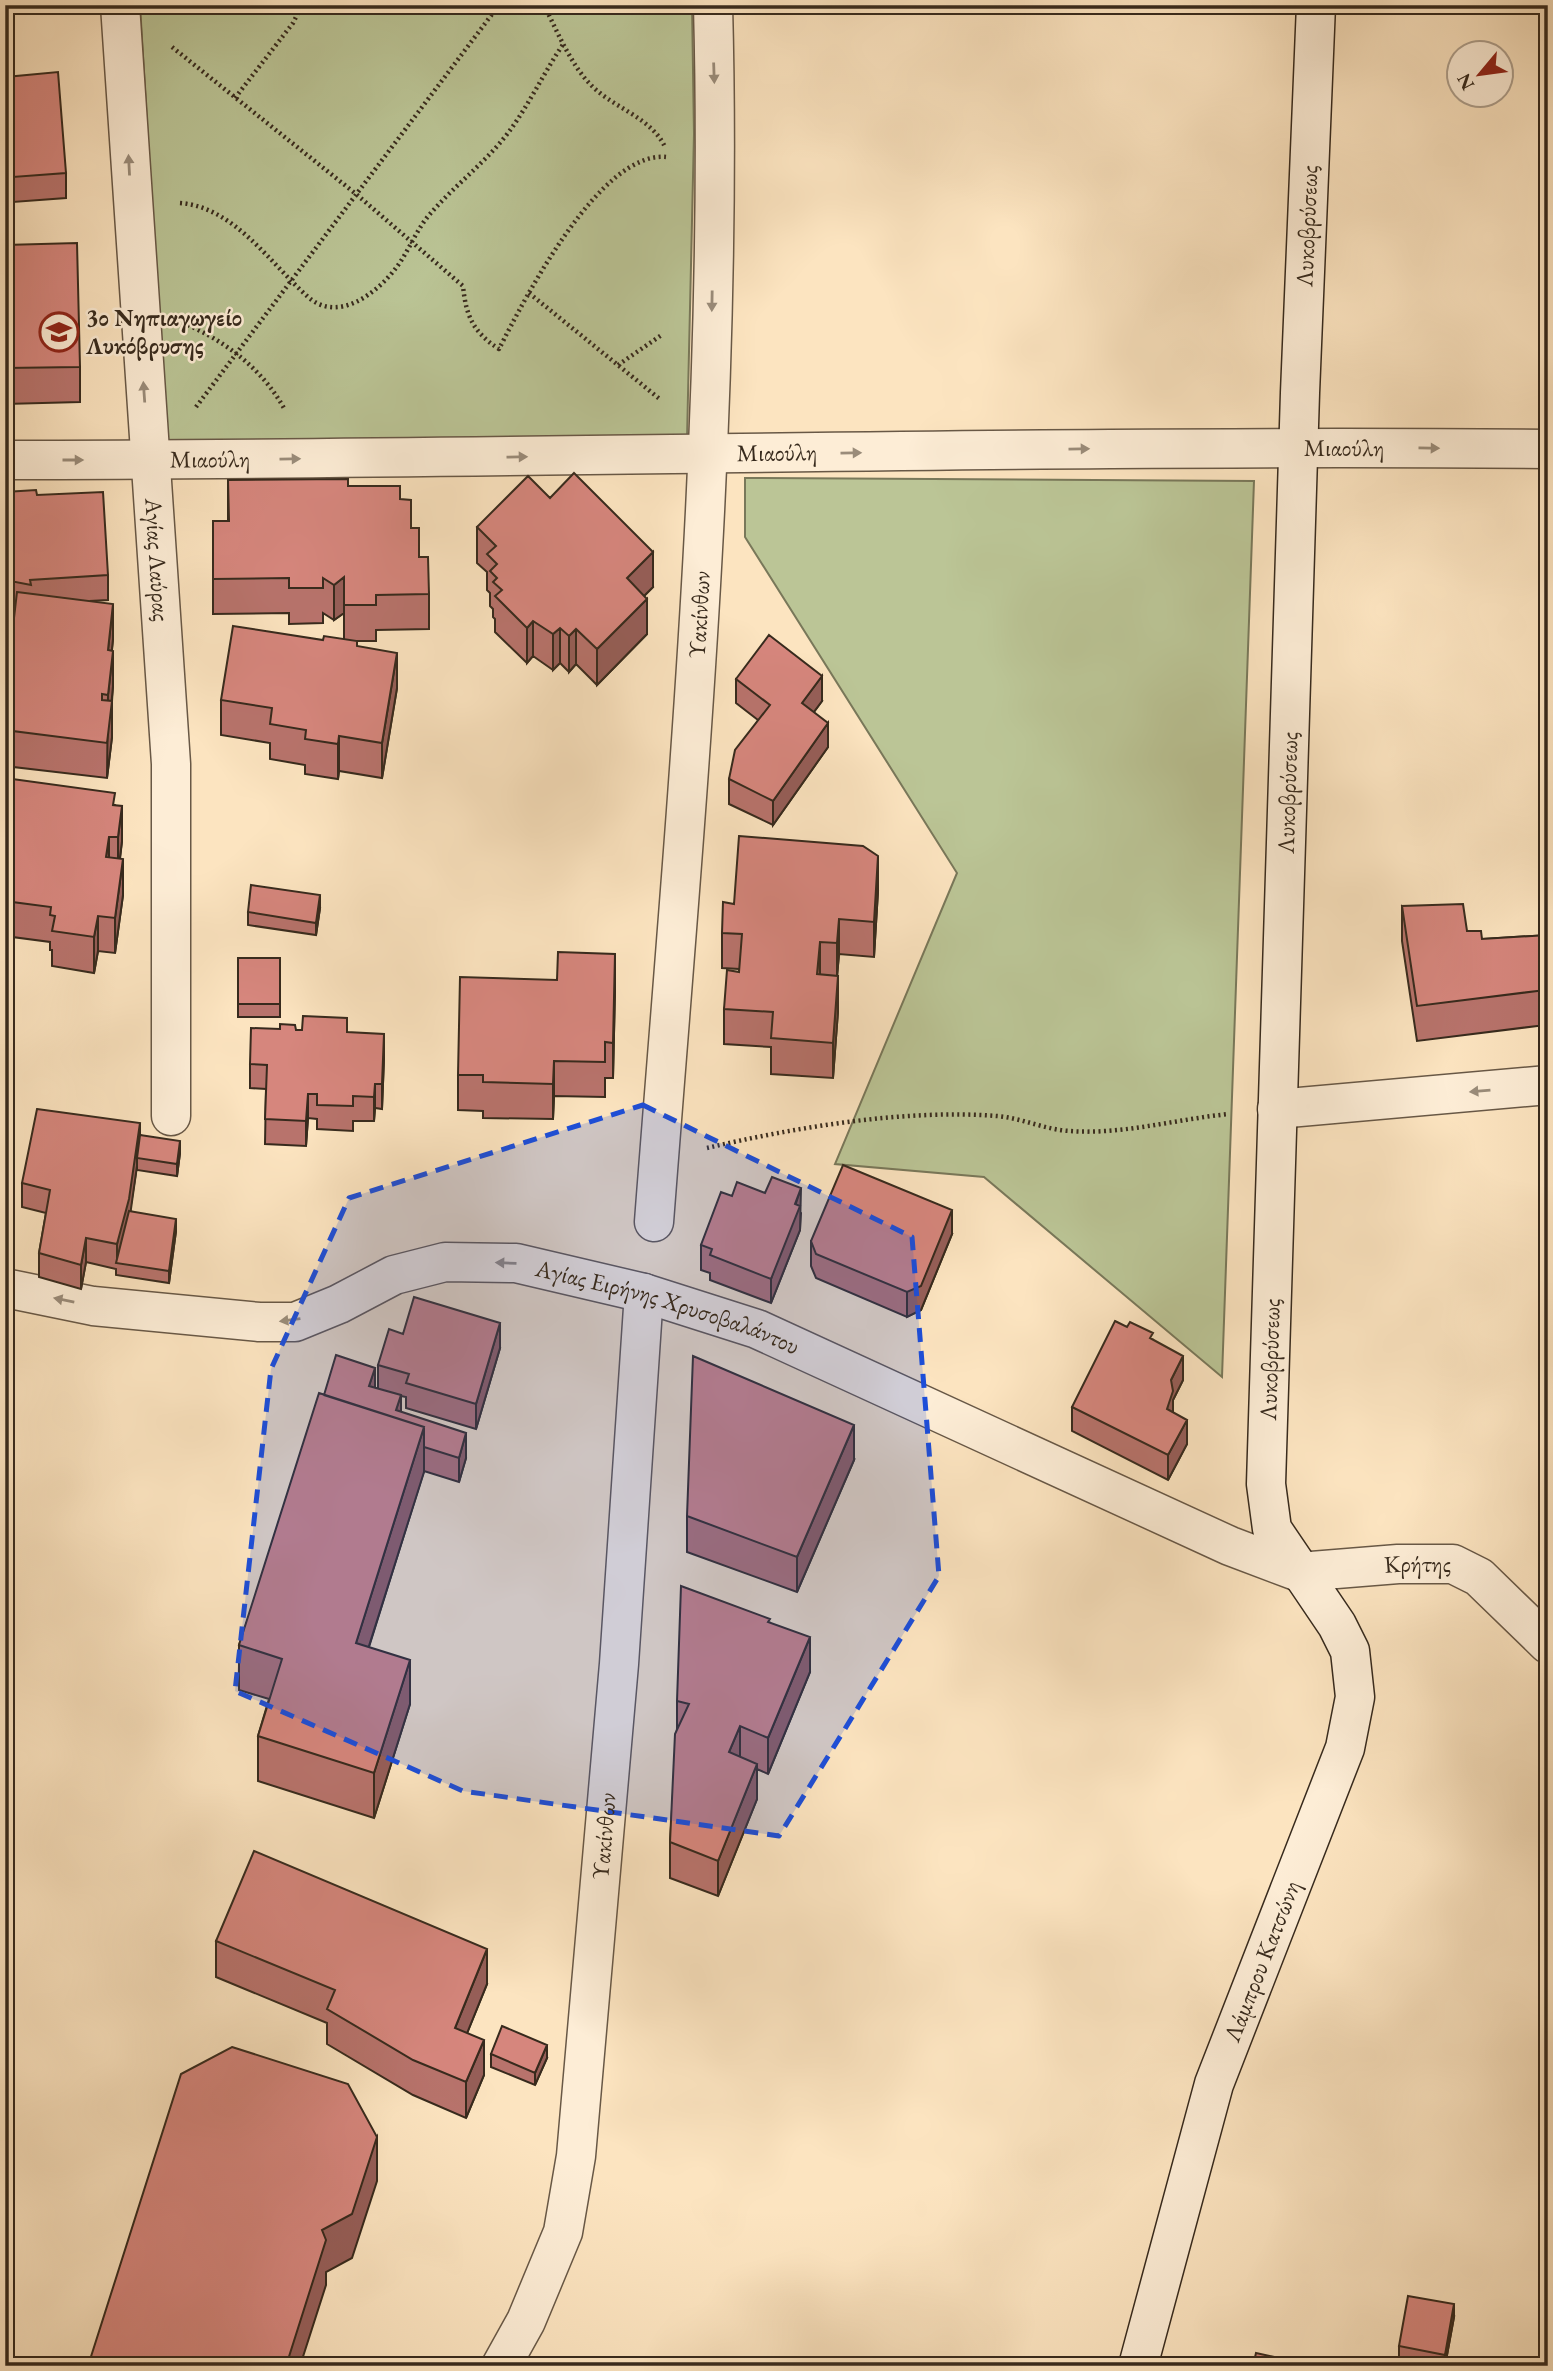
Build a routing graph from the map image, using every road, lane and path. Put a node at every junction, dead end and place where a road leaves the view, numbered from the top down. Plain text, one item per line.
1 (120, 5) edge
2 (499, 5) edge
3 (544, 5) edge
4 (713, 5) edge
5 (1316, 5) edge
6 (303, 6) edge
7 (162, 39) dead end
8 (564, 43) junction
9 (235, 98) junction
10 (356, 194) junction
11 (132, 207) junction
12 (411, 242) junction
13 (292, 280) junction
14 (529, 293) junction
15 (183, 323) dead end
16 (236, 353) junction
17 (710, 447) junction
18 (1298, 447) junction
19 (1548, 449) edge
20 (305, 459) junction
21 (5, 460) edge
22 (148, 460) junction
23 (1548, 1085) edge
24 (1277, 1109) junction
25 (171, 1116) dead end
26 (659, 1160) junction
27 (654, 1222) dead end
28 (5, 1288) edge
29 (644, 1293) junction
30 (1299, 1572) junction
31 (1548, 1644) edge
32 (501, 2366) edge
33 (1138, 2366) edge

11 -> 1 street, Αγίας Λαύρας
2 - 10 path
3 - 8 path
4 -> 17 street, Υακίνθων
5 - 18 street, Λυκοβρύσεως
6 - 9 path
7 - 9 path
8 - 12 path
8 - 14 path
9 - 10 path
10 - 12 path
10 - 13 path
11 - 13 path
22 -> 11 street, Αγίας Λαύρας
12 - 13 path
12 - 14 path
13 - 16 path
14 - 17 path
15 - 16 path
16 - 20 path
16 - 22 path
17 -> 18 street, Μιαούλη
20 -> 17 street, Μιαούλη
17 - 26 street, Υακίνθων
18 -> 19 street, Μιαούλη
18 - 24 street, Λυκοβρύσεως
22 -> 20 street, Μιαούλη
21 -> 22 street, Μιαούλη
22 - 25 street, Αγίας Λαύρας
23 -> 24 street
24 - 26 path
24 - 30 street, Λυκοβρύσεως
26 - 27 street, Υακίνθων
29 -> 28 street, Αγίας Ειρήνης Χρυσοβαλάντου
29 - 30 street, Αγίας Ειρήνης Χρυσοβαλάντου
29 - 32 street, Υακίνθων
30 - 31 street, Κρήτης
30 - 33 street, Λάμπρου Κατσώνη

